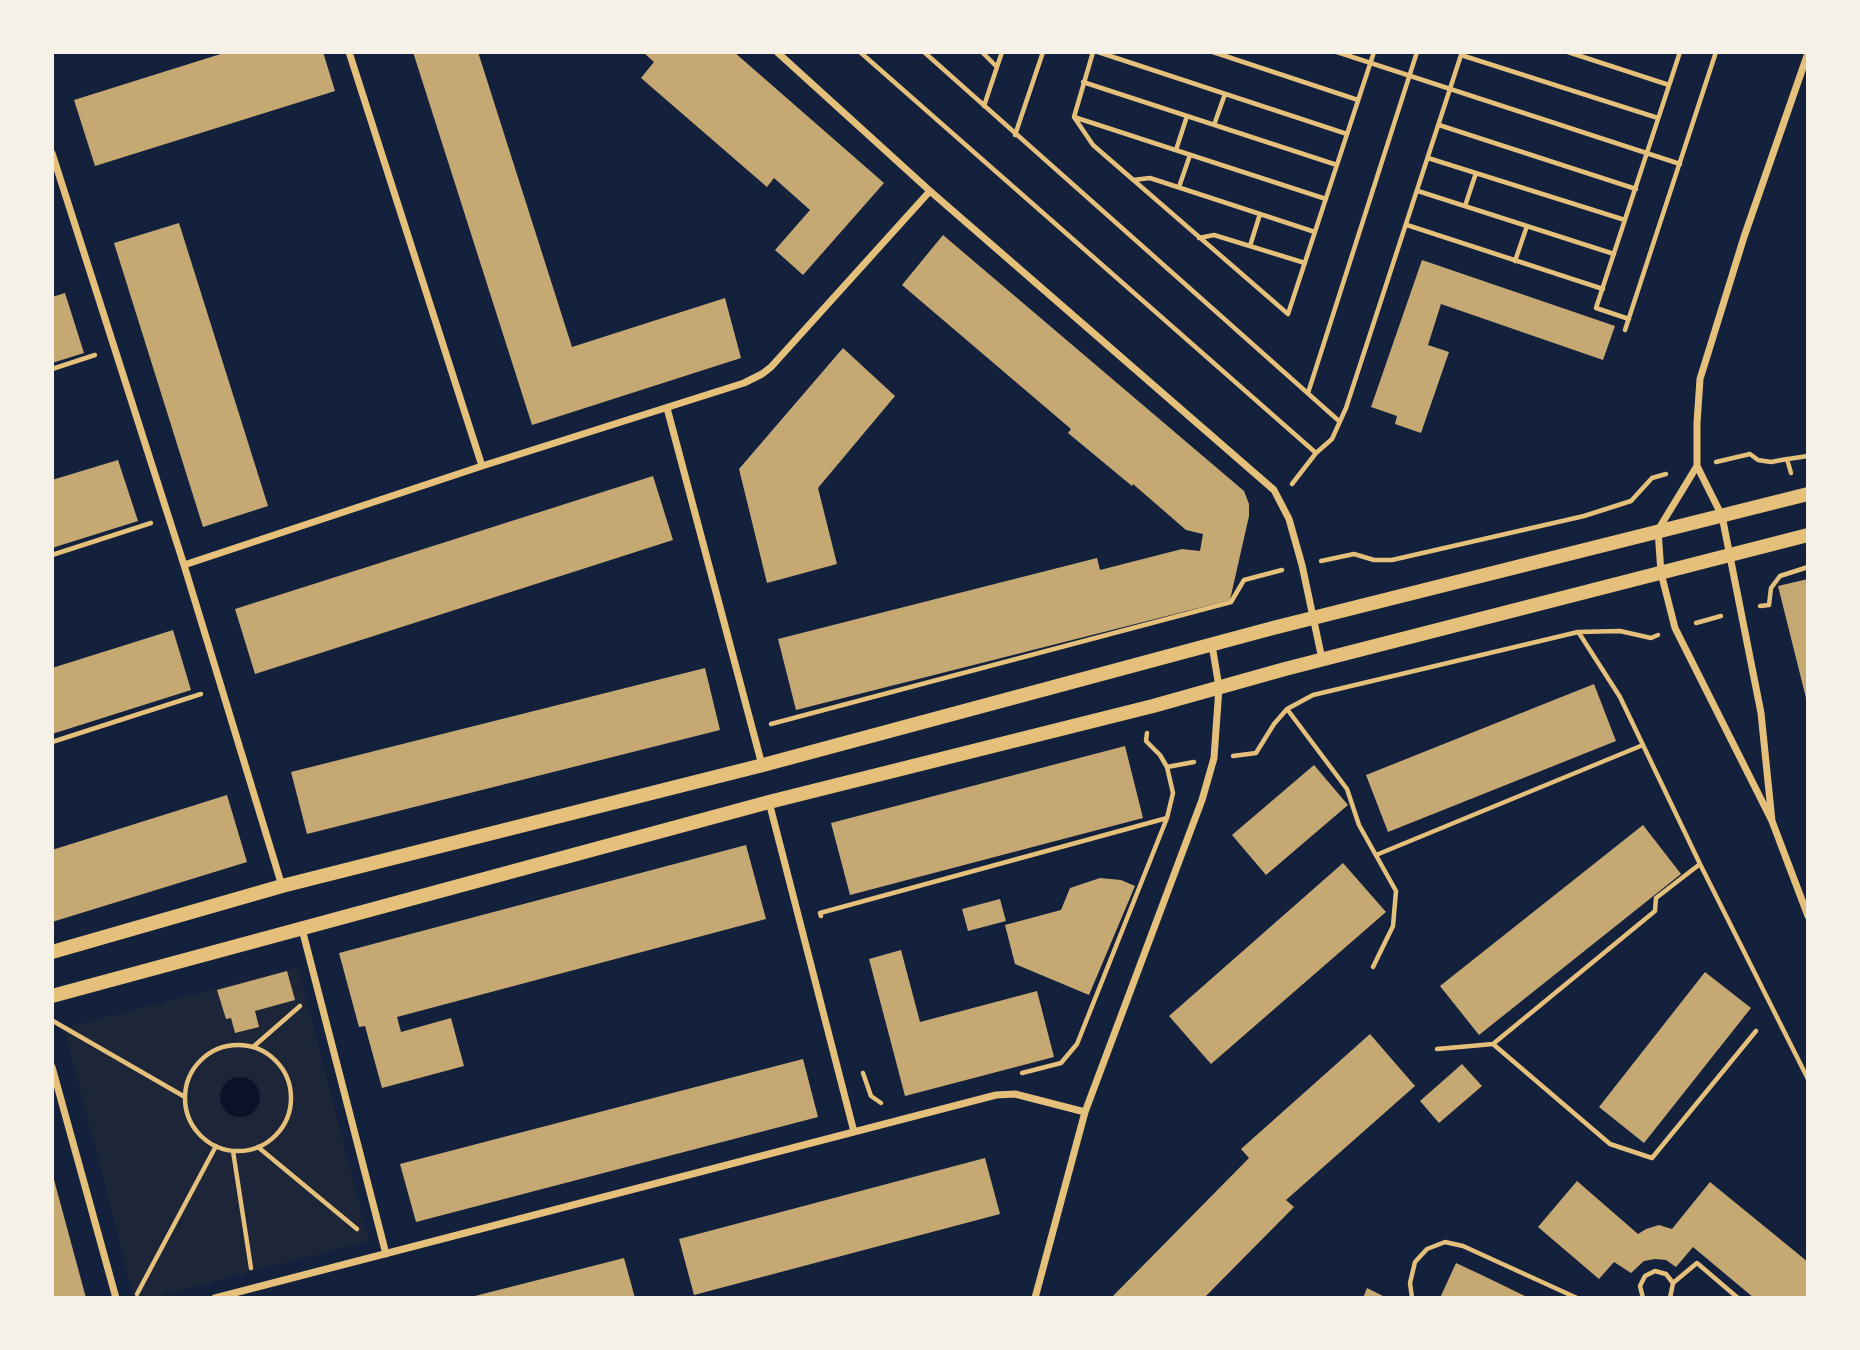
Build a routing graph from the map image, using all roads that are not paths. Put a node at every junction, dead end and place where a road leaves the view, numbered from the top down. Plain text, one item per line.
1 (349, 52) edge
2 (778, 52) edge
3 (1808, 53) edge
4 (52, 153) edge
5 (930, 191) junction
6 (667, 408) junction
7 (482, 466) junction
8 (1697, 466) junction
9 (1808, 494) edge
10 (1722, 516) junction
11 (1658, 530) junction
12 (1808, 535) edge
13 (1730, 555) junction
14 (184, 565) junction
15 (1661, 573) junction
16 (1313, 618) junction
17 (1212, 644) junction
18 (1322, 659) junction
19 (1219, 687) junction
20 (762, 765) junction
21 (769, 802) junction
22 (1772, 821) junction
23 (282, 886) junction
24 (1808, 916) edge
25 (302, 928) junction
26 (52, 952) edge
27 (52, 996) edge
28 (52, 1067) edge
29 (1085, 1112) junction
30 (854, 1132) junction
31 (386, 1254) junction
32 (254, 1287) junction
33 (116, 1297) edge
34 (215, 1297) edge
35 (257, 1297) edge
36 (1035, 1297) edge

1 - 7 street
2 - 5 street
3 - 8 street
4 - 14 street
5 - 6 street
5 - 16 street
6 - 7 street
6 - 20 street
7 - 14 street
8 - 10 street
8 - 11 street
9 - 10 main road
10 - 11 main road
10 - 13 street
11 - 15 street
11 - 16 main road
12 - 13 main road
13 - 15 main road
13 - 22 street
14 - 23 street
15 - 18 main road
15 - 22 street
16 - 17 main road
16 - 18 street
17 - 19 street
17 - 20 main road
18 - 19 main road
19 - 21 main road
19 - 29 street
20 - 23 main road
21 - 25 main road
21 - 30 street
22 - 24 street
23 - 26 main road
25 - 27 main road
25 - 31 street
28 - 33 street
29 - 30 street
29 - 36 street
30 - 31 street
31 - 32 street
32 - 34 street
32 - 35 street

